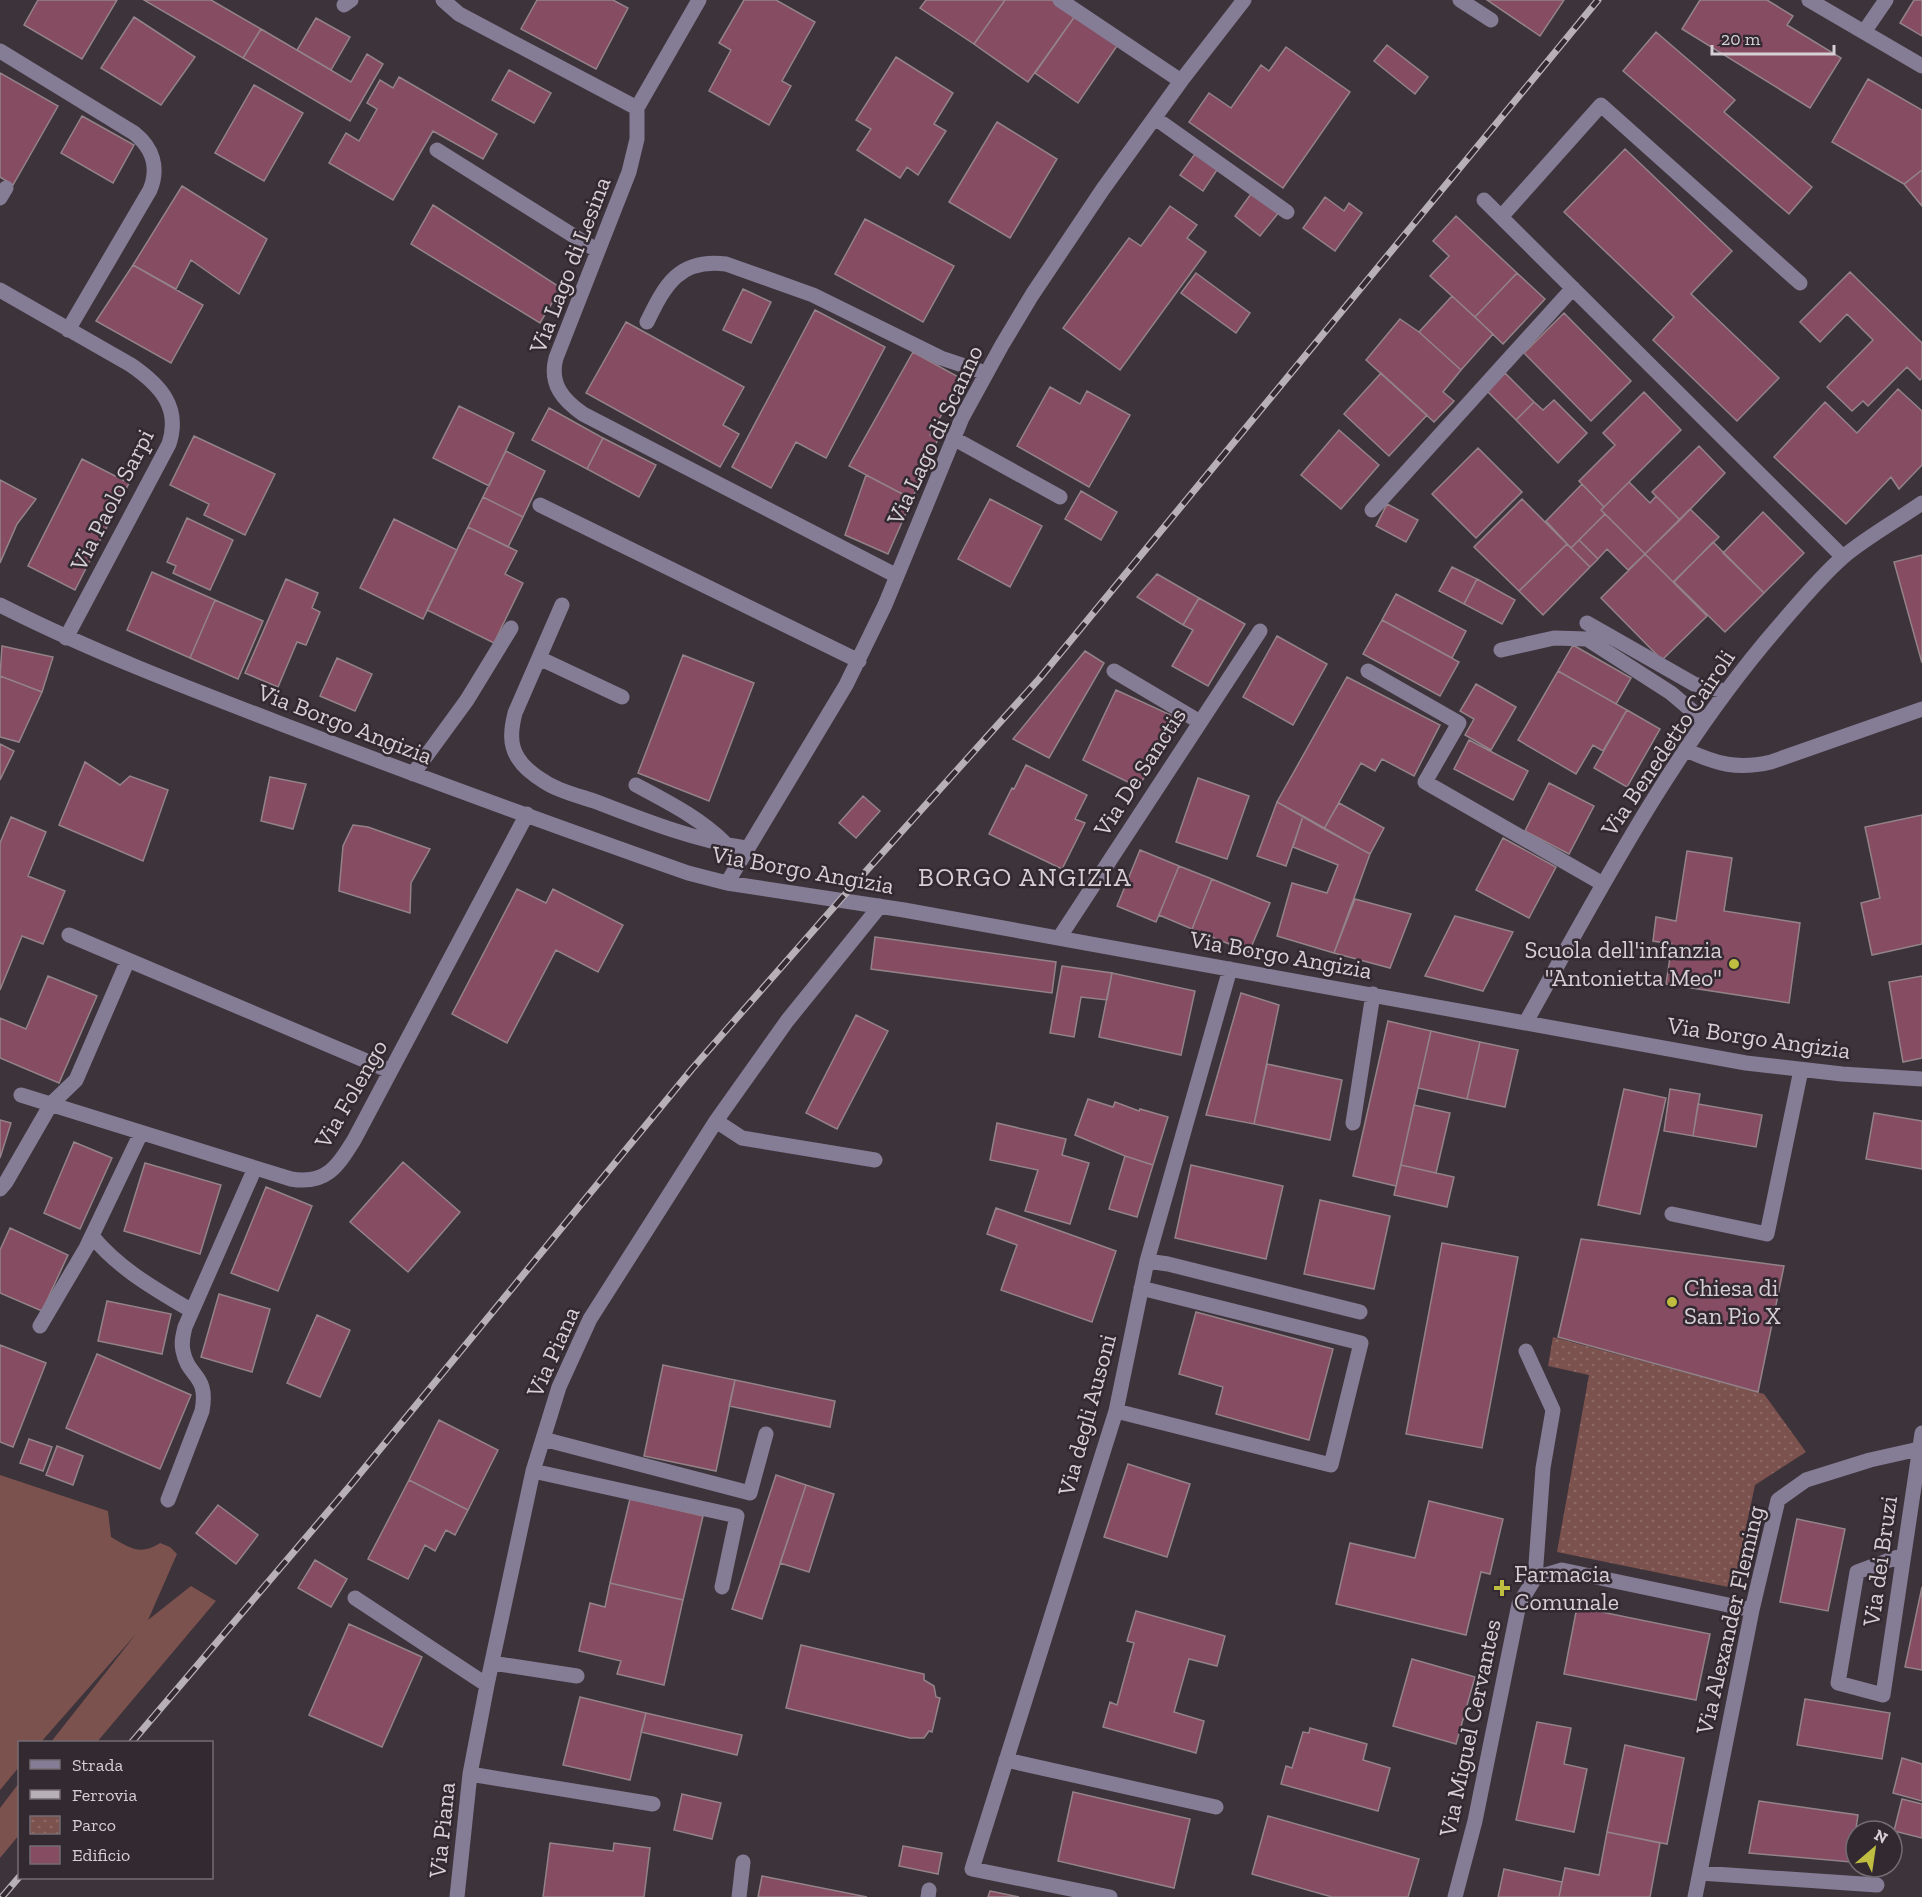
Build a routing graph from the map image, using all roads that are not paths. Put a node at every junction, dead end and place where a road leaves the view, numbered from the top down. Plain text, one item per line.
1 (442, 0) edge
2 (699, 0) edge
3 (1060, 0) edge
4 (1244, 0) edge
5 (1460, 0) edge
6 (1809, 0) edge
7 (1886, 0) edge
8 (1491, 20) dead end
9 (1864, 32) junction
10 (0, 51) edge
11 (1922, 66) edge
12 (1181, 81) junction
13 (637, 108) junction
14 (1155, 118) junction
15 (437, 150) dead end
16 (1485, 200) dead end
17 (1287, 212) dead end
18 (1501, 217) junction
19 (598, 251) junction
20 (1800, 283) dead end
21 (1573, 288) junction
22 (0, 290) edge
23 (647, 322) dead end
24 (68, 330) junction
25 (986, 373) junction
26 (953, 438) junction
27 (1060, 497) dead end
28 (1922, 503) edge
29 (540, 506) dead end
30 (1372, 510) dead end
31 (1843, 557) junction
32 (897, 576) junction
33 (0, 605) edge
34 (562, 605) dead end
35 (1587, 623) dead end
36 (511, 628) dead end
37 (1260, 631) dead end
38 (66, 638) junction
39 (1501, 650) dead end
40 (539, 658) junction
41 (859, 660) junction
42 (1114, 671) dead end
43 (1368, 671) dead end
44 (1725, 691) junction
45 (622, 697) dead end
46 (1922, 709) edge
47 (1704, 721) junction
48 (1200, 722) junction
49 (1686, 750) junction
50 (412, 774) junction
51 (636, 784) dead end
52 (527, 814) junction
53 (727, 845) junction
54 (746, 848) junction
55 (727, 883) junction
56 (1603, 884) junction
57 (880, 906) junction
58 (69, 935) dead end
59 (1059, 938) junction
60 (128, 960) junction
61 (1230, 969) junction
62 (1373, 994) junction
63 (1526, 1022) junction
64 (1801, 1070) junction
65 (390, 1071) junction
66 (1922, 1079) edge
67 (21, 1095) dead end
68 (51, 1104) junction
69 (716, 1121) junction
70 (1353, 1123) dead end
71 (141, 1133) junction
72 (875, 1160) dead end
73 (255, 1168) junction
74 (0, 1189) edge
75 (1672, 1214) dead end
76 (92, 1236) junction
77 (1147, 1261) junction
78 (1141, 1288) junction
79 (192, 1311) junction
80 (1360, 1312) dead end
81 (40, 1326) dead end
82 (1526, 1351) dead end
83 (1116, 1411) junction
84 (1922, 1433) edge
85 (766, 1434) dead end
86 (543, 1439) junction
87 (1919, 1449) junction
88 (533, 1471) junction
89 (168, 1500) dead end
90 (1903, 1555) junction
91 (1535, 1578) junction
92 (722, 1587) dead end
93 (355, 1598) dead end
94 (1752, 1610) junction
95 (492, 1663) junction
96 (577, 1676) dead end
97 (487, 1685) junction
98 (1006, 1760) junction
99 (470, 1774) junction
100 (653, 1804) dead end
101 (1216, 1807) dead end
102 (743, 1862) dead end
103 (1700, 1873) junction
104 (1877, 1885) dead end
105 (457, 1897) edge
106 (739, 1897) edge
107 (1110, 1897) edge
108 (1455, 1897) edge
109 (1695, 1897) edge

1 - 13 street
2 - 13 street, Via Lago di Lesina
3 - 12 street
4 - 12 street, Via Lago di Scanno
5 - 8 street
6 - 9 street
7 - 9 street
9 - 11 street
10 - 24 street
12 - 14 street, Via Lago di Scanno
13 - 19 street, Via Lago di Lesina
14 - 17 street
14 - 25 street, Via Lago di Scanno
15 - 19 street
16 - 18 street
18 - 20 street
18 - 21 street
19 - 32 street, Via Lago di Lesina
21 - 30 street
21 - 31 street
22 - 24 street, Via Paolo Sarpi
23 - 25 street
24 - 38 street, Via Paolo Sarpi
25 - 26 street, Via Lago di Scanno
26 - 27 street
26 - 32 street, Via Lago di Scanno
28 - 31 street, Via Benedetto Cairoli
29 - 41 street
31 - 44 street, Via Benedetto Cairoli
32 - 41 street, Via Lago di Scanno
33 - 38 street, Via Borgo Angizia
34 - 40 street
35 - 44 street
36 - 50 street
37 - 48 street, Via De Sanctis
38 - 50 street, Via Borgo Angizia
39 - 47 street
40 - 45 street
40 - 53 street
41 - 54 street, Via Lago di Scanno
42 - 48 street
43 - 56 street
44 - 47 street, Via Benedetto Cairoli
46 - 49 street
47 - 49 street, Via Benedetto Cairoli
48 - 59 street, Via De Sanctis
49 - 56 street, Via Benedetto Cairoli
50 - 52 street, Via Borgo Angizia
51 - 53 street
52 - 55 street, Via Borgo Angizia
52 - 65 street, Via Folengo
53 - 54 street
54 - 55 street, Via Lago di Scanno
55 - 57 street, Via Borgo Angizia
56 - 63 street, Via Benedetto Cairoli
57 - 59 street, Via Borgo Angizia
57 - 69 street, Via Piana
58 - 60 street
59 - 61 street, Via Borgo Angizia
60 - 65 street
60 - 68 street
61 - 62 street, Via Borgo Angizia
61 - 77 street, Via degli Ausoni
62 - 63 street, Via Borgo Angizia
62 - 70 street
63 - 64 street, Via Borgo Angizia
64 - 66 street, Via Borgo Angizia
64 - 75 street
65 - 73 street, Via Folengo
67 - 68 street, Via Folengo
68 - 71 street, Via Folengo
68 - 74 street
69 - 72 street
69 - 86 street, Via Piana
71 - 73 street, Via Folengo
71 - 76 street
73 - 79 street
76 - 79 street
76 - 81 street
77 - 78 street, Via degli Ausoni
77 - 80 street
78 - 83 street, Via degli Ausoni
78 - 83 street
79 - 89 street
82 - 91 street
83 - 98 street, Via degli Ausoni
84 - 87 street, Via dei Bruzi
85 - 86 street
86 - 88 street, Via Piana
87 - 90 street, Via dei Bruzi
87 - 94 street, Via Alexander Fleming
88 - 92 street
88 - 95 street, Via Piana
90 - 90 street, Via dei Bruzi
91 - 94 street
91 - 108 street, Via Miguel Cervantes
93 - 97 street
94 - 103 street, Via Alexander Fleming
95 - 96 street
95 - 97 street, Via Piana
97 - 99 street, Via Piana
98 - 101 street
98 - 107 street, Via degli Ausoni
99 - 100 street
99 - 105 street, Via Piana
102 - 106 street
103 - 104 street
103 - 109 street, Via Alexander Fleming

